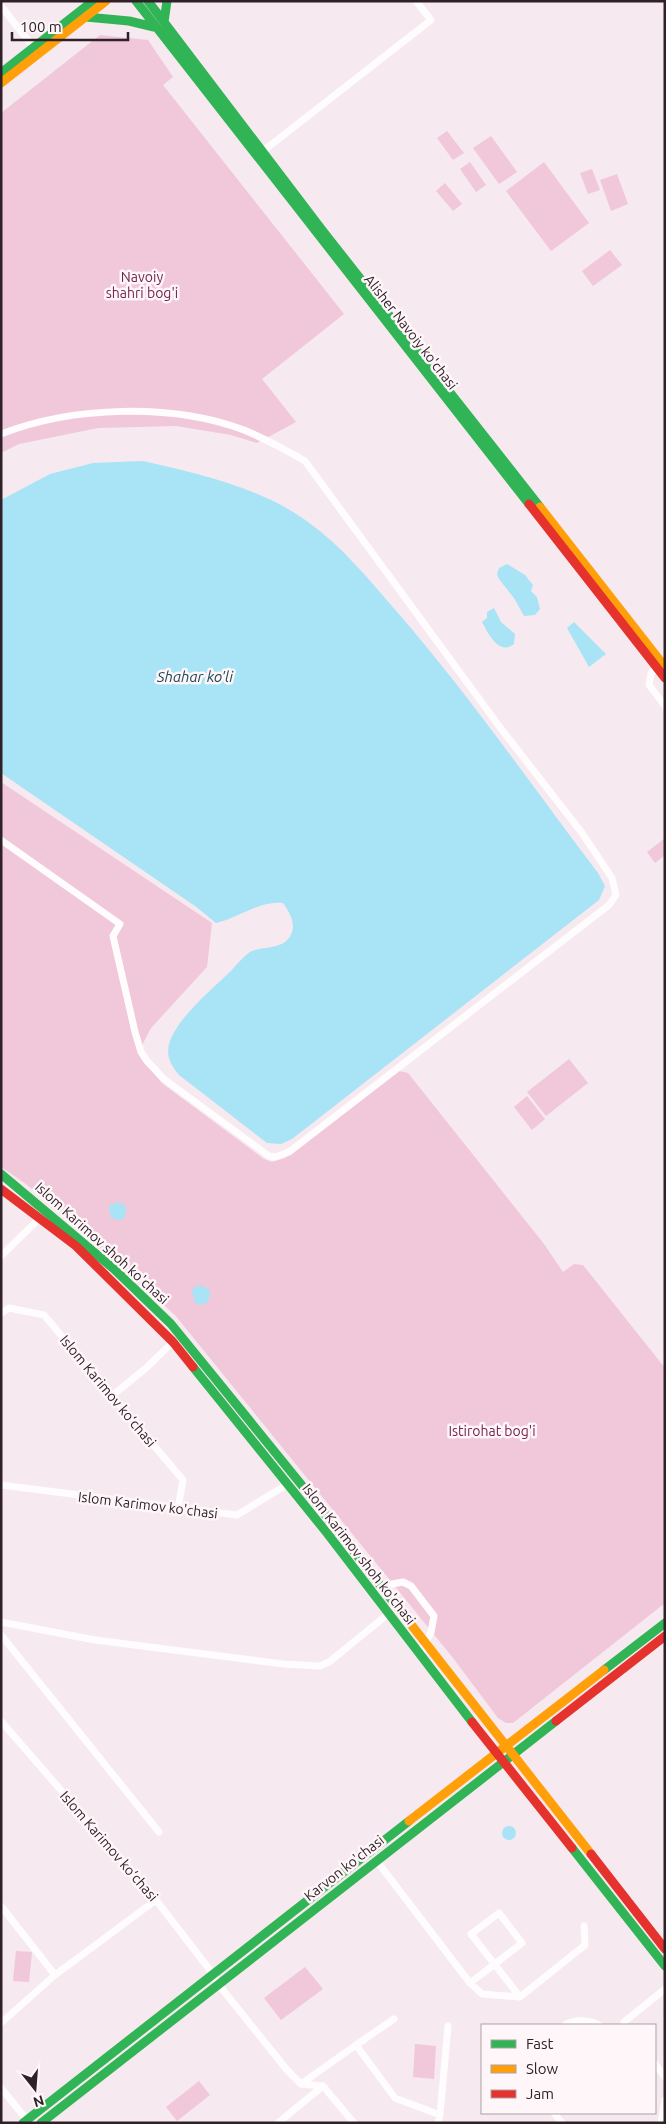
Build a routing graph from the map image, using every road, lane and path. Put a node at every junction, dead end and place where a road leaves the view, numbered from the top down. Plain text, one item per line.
1 (87, 1) edge
2 (93, 1) edge
3 (106, 1) edge
4 (136, 1) edge
5 (148, 1) edge
6 (167, 1) edge
7 (416, 1) edge
8 (1, 6) edge
9 (83, 14) junction
10 (164, 22) junction
11 (156, 28) junction
12 (34, 48) junction
13 (1, 73) edge
14 (1, 83) edge
15 (259, 154) junction
16 (1, 434) edge
17 (661, 667) edge
18 (665, 678) edge
19 (665, 706) edge
20 (1, 840) edge
21 (1, 1174) edge
22 (1, 1189) edge
23 (47, 1210) junction
24 (40, 1218) junction
25 (1, 1256) edge
26 (1, 1313) edge
27 (173, 1342) junction
28 (114, 1395) junction
29 (288, 1484) junction
30 (1, 1486) edge
31 (178, 1508) junction
32 (381, 1586) junction
33 (388, 1614) junction
34 (1, 1622) edge
35 (664, 1625) edge
36 (1, 1635) edge
37 (665, 1636) edge
38 (426, 1644) junction
39 (420, 1655) junction
40 (1, 1721) edge
41 (506, 1745) junction
42 (496, 1753) junction
43 (514, 1755) junction
44 (504, 1763) junction
45 (159, 1832) dead end
46 (376, 1860) junction
47 (156, 1900) junction
48 (1, 1906) edge
49 (584, 1926) dead end
50 (665, 1949) edge
51 (494, 1964) junction
52 (665, 1966) edge
53 (214, 1974) junction
54 (55, 1975) junction
55 (470, 1983) junction
56 (219, 1985) junction
57 (665, 1989) edge
58 (520, 1996) junction
59 (394, 2019) dead end
60 (1, 2023) edge
61 (567, 2024) edge
62 (597, 2024) edge
63 (624, 2024) edge
64 (448, 2026) dead end
65 (356, 2045) junction
66 (656, 2065) edge
67 (665, 2077) edge
68 (301, 2084) junction
69 (323, 2086) junction
70 (1, 2088) edge
71 (665, 2100) edge
72 (440, 2114) junction
73 (25, 2121) edge
74 (41, 2123) edge
75 (278, 2123) edge
76 (354, 2123) edge
77 (438, 2123) edge
78 (661, 2123) edge

1 - 9 main road
2 - 9 main road
3 - 9 main road
4 - 11 main road, Alisher Navoiy ko'chasi
5 - 10 main road, Alisher Navoiy ko'chasi
6 - 10 main road
7 - 15 street
8 - 12 street
9 - 11 main road
9 - 12 main road
9 - 14 main road
10 - 15 main road, Alisher Navoiy ko'chasi
11 - 15 main road, Alisher Navoiy ko'chasi
12 - 13 main road
15 - 17 main road, Alisher Navoiy ko'chasi
16 - 20 street
17 - 18 main road, Alisher Navoiy ko'chasi
17 - 19 street
21 - 23 main road, Islom Karimov shoh ko'chasi
22 - 24 main road, Islom Karimov shoh ko'chasi
23 - 24 street
23 - 32 main road, Islom Karimov shoh ko'chasi
24 - 25 street
24 - 27 main road, Islom Karimov shoh ko'chasi
26 - 28 street, Islom Karimov ko‘chasi
27 - 28 street
27 - 29 main road, Islom Karimov shoh ko'chasi
28 - 31 street, Islom Karimov ko‘chasi
29 - 31 street, Islom Karimov ko'chasi
29 - 33 main road, Islom Karimov shoh ko'chasi
30 - 31 street, Islom Karimov ko'chasi
32 - 38 main road, Islom Karimov shoh ko'chasi
32 - 38 street
33 - 34 street
33 - 39 main road, Islom Karimov shoh ko'chasi
35 - 41 main road
36 - 45 street
37 - 43 main road, Karvon ko'chasi
38 - 39 street
38 - 41 main road, Islom Karimov shoh ko'chasi
39 - 42 main road, Islom Karimov shoh ko'chasi
40 - 47 street, Islom Karimov ko‘chasi
41 - 42 main road
41 - 43 main road, Islom Karimov shoh ko'chasi
42 - 44 main road, Islom Karimov shoh ko'chasi
42 - 53 main road
43 - 44 main road, Karvon ko'chasi
43 - 50 main road, Islom Karimov shoh ko'chasi
44 - 46 main road, Karvon ko'chasi
44 - 52 main road, Islom Karimov shoh ko'chasi
46 - 55 street
46 - 56 main road, Karvon ko'chasi
47 - 53 street, Islom Karimov ko‘chasi
47 - 54 street
48 - 54 street
49 - 58 street
51 - 51 street
51 - 55 street
51 - 58 street
53 - 56 street, Islom Karimov ko‘chasi
53 - 73 main road
54 - 60 street
55 - 58 street
56 - 68 street, Islom Karimov ko‘chasi
56 - 74 main road, Karvon ko'chasi
57 - 63 street
59 - 65 street
61 - 62 street
64 - 72 street
65 - 68 street
65 - 72 street
66 - 67 street
68 - 69 street
69 - 75 street
69 - 76 street
70 - 73 street
71 - 78 street
72 - 77 street

